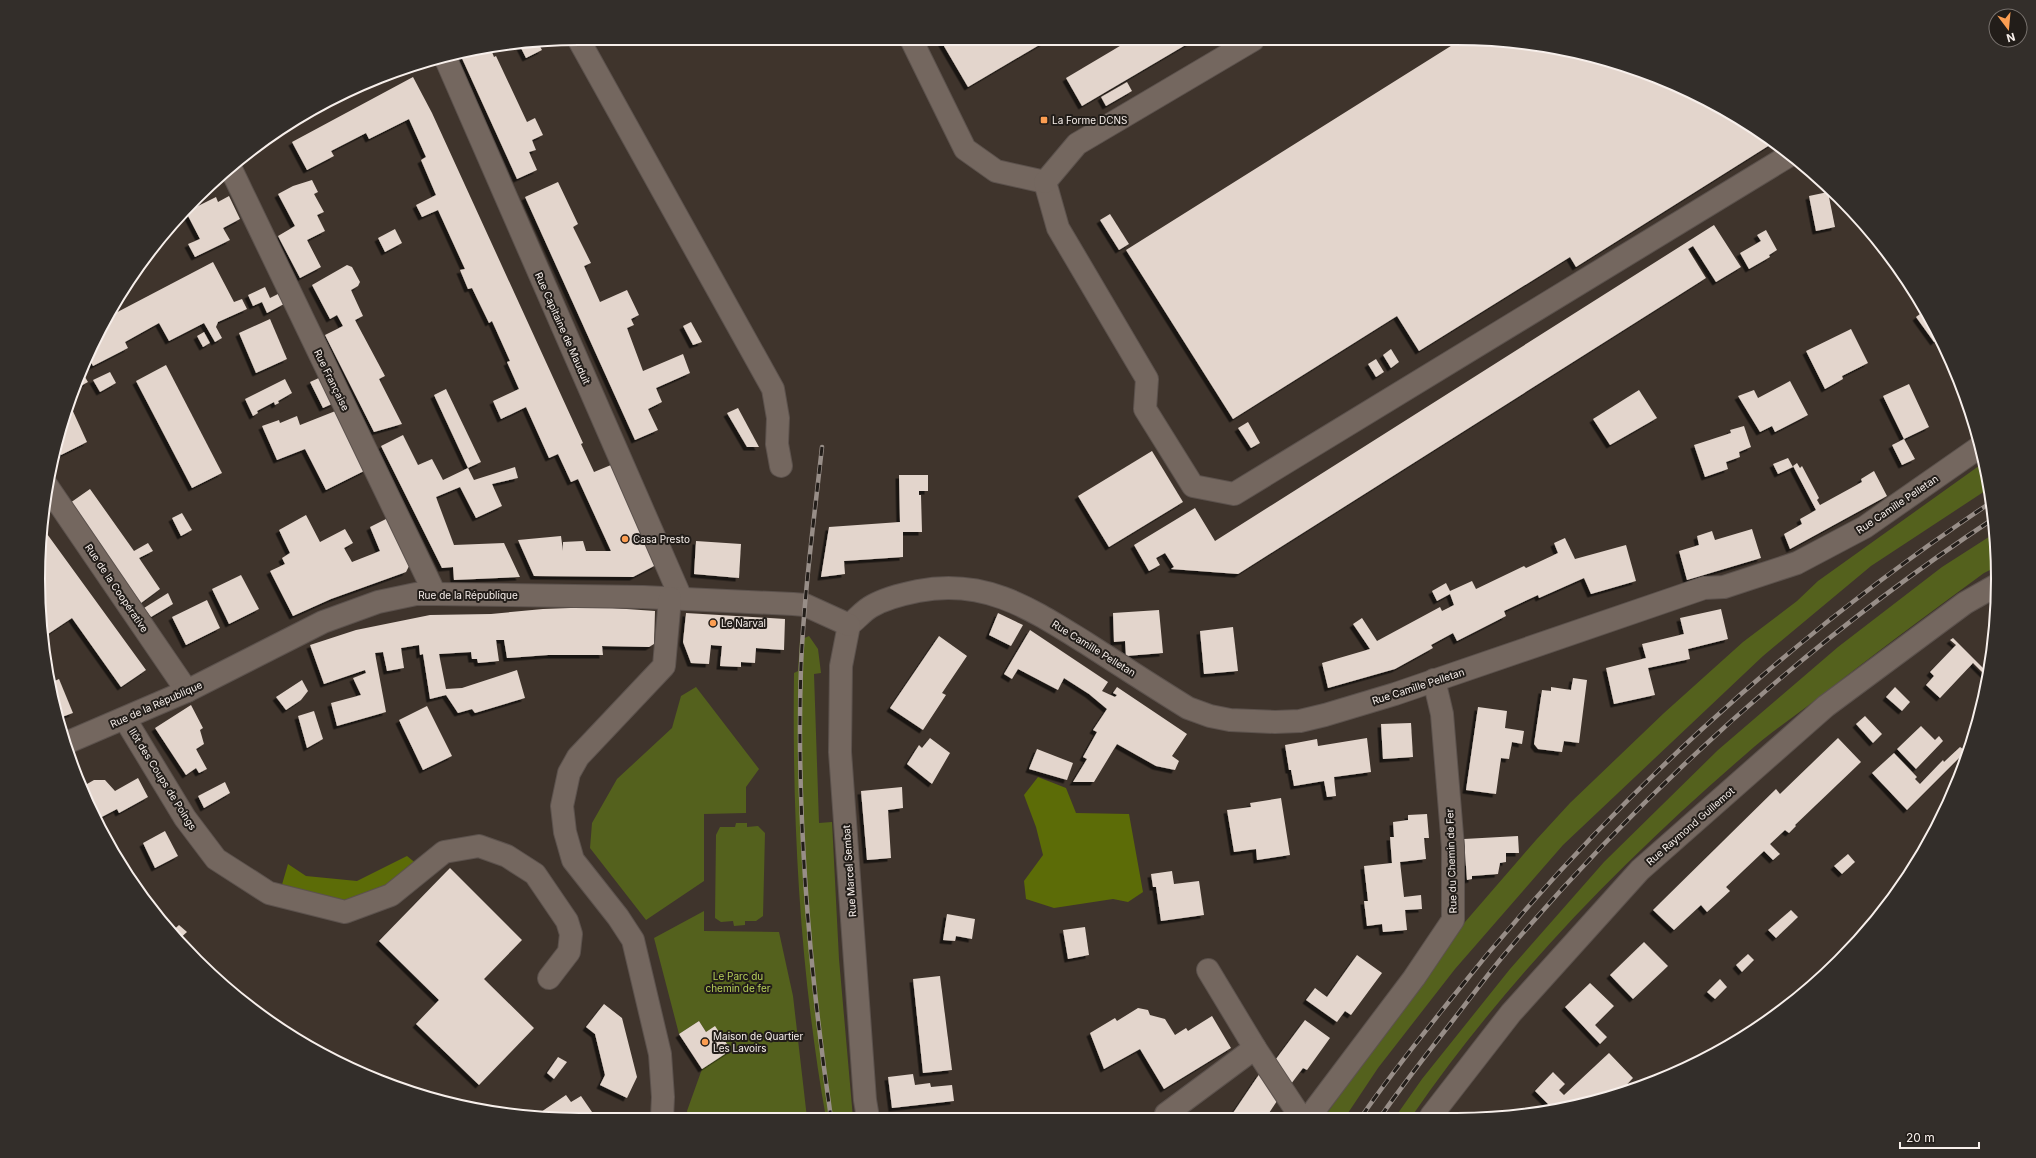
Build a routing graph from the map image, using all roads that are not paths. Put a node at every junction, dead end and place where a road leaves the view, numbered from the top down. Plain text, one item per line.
1 (582, 45) edge
2 (914, 45) edge
3 (1245, 45) edge
4 (447, 62) edge
5 (1785, 158) edge
6 (233, 173) edge
7 (1045, 182) junction
8 (1975, 450) edge
9 (781, 466) dead end
10 (52, 494) edge
11 (1991, 589) edge
12 (435, 594) junction
13 (676, 598) junction
14 (849, 625) junction
15 (1434, 680) junction
16 (187, 691) junction
17 (125, 719) junction
18 (70, 741) edge
19 (1208, 970) dead end
20 (548, 978) dead end
21 (1255, 1048) junction
22 (662, 1113) edge
23 (867, 1113) edge
24 (1167, 1113) edge
25 (1298, 1113) edge
26 (1312, 1113) edge
27 (1433, 1113) edge

1 - 9 street
2 - 7 street
3 - 7 street
4 - 13 street, Rue Capitaine de Mauduit
5 - 7 street
6 - 12 street, Rue Française
8 - 15 street, Rue Camille Pelletan
10 - 16 street, Rue de la Coopérative
11 - 27 street, Rue Raymond Guillemot
12 - 13 street, Rue de la République
12 - 16 street, Rue de la République
13 - 14 street, Rue de la République
13 - 22 street
14 - 15 street, Rue Camille Pelletan
14 - 23 street, Rue Marcel Sembat
15 - 26 street, Rue du Chemin de Fer
16 - 17 street, Rue de la République
17 - 18 street, Rue de la République
17 - 20 street, Ilôt des Coups de Poings
19 - 21 street
21 - 24 street
21 - 25 street

